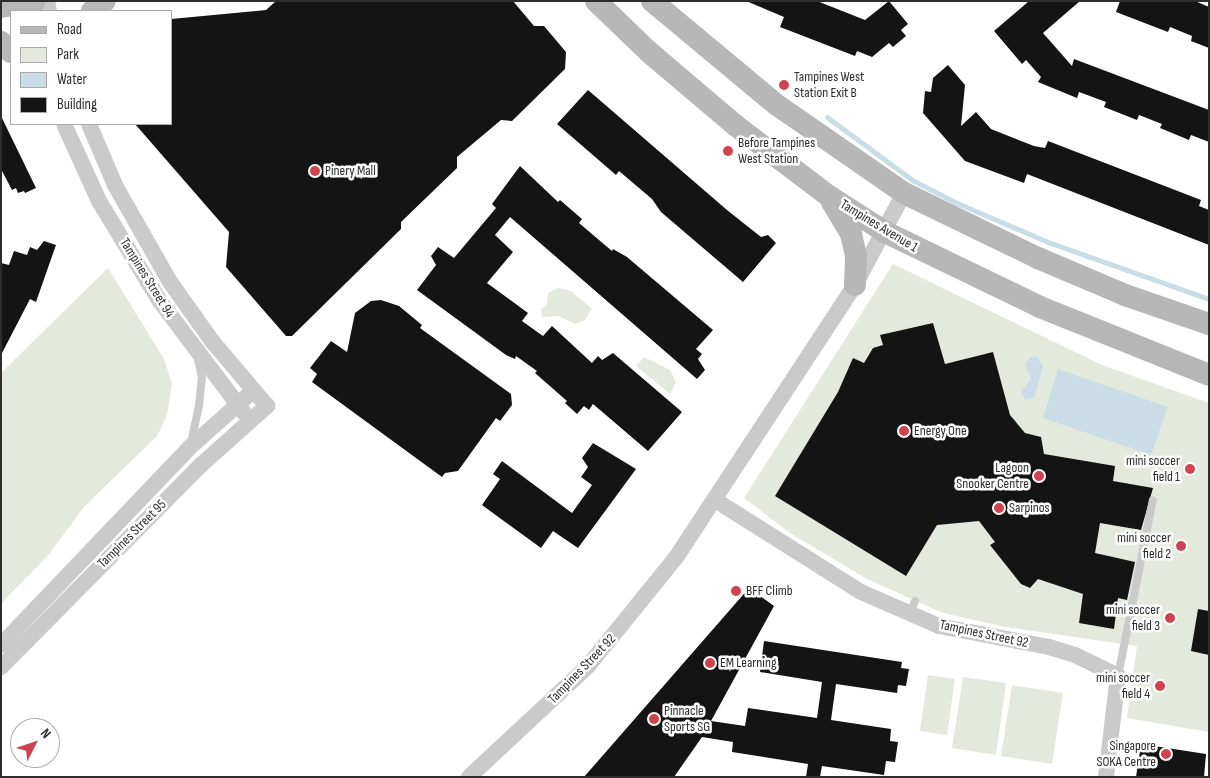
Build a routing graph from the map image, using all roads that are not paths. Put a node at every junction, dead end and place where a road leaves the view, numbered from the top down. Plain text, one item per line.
1 (105, 1) edge
2 (596, 1) edge
3 (652, 1) edge
4 (93, 10) edge
5 (1, 42) edge
6 (10, 51) edge
7 (64, 125) edge
8 (88, 125) edge
9 (904, 193) junction
10 (828, 196) junction
11 (885, 232) junction
12 (855, 285) junction
13 (1209, 324) edge
14 (198, 355) junction
15 (1209, 374) edge
16 (254, 390) junction
17 (238, 406) junction
18 (267, 406) joint
19 (250, 421) junction
20 (190, 448) junction
21 (715, 500) junction
22 (1153, 500) dead end
23 (1, 645) edge
24 (1, 666) edge
25 (1118, 676) junction
26 (469, 777) edge
27 (1106, 777) edge

1 - 4 main road
2 - 10 main road, Tampines Avenue 1
3 - 9 main road
5 - 6 main road
7 - 14 street, Tampines Street 94
8 - 16 street, Tampines Street 94
9 - 11 street, Tampines Street 92
9 - 13 main road
10 - 11 main road, Tampines Avenue 1
10 - 12 main road
11 - 12 street, Tampines Street 92
11 - 15 main road, Tampines Avenue 1
12 - 21 street, Tampines Street 92
14 - 17 street, Tampines Street 94
14 - 20 lane
16 - 17 street, Tampines Street 95
16 - 18 street, Tampines Street 94
17 - 19 street, Tampines Street 94
17 - 20 street, Tampines Street 95
18 - 19 street, Tampines Street 95
19 - 24 street, Tampines Street 95
20 - 23 street, Tampines Street 95
21 - 25 street, Tampines Street 92
21 - 26 street, Tampines Street 92
22 - 25 lane
25 - 27 street

